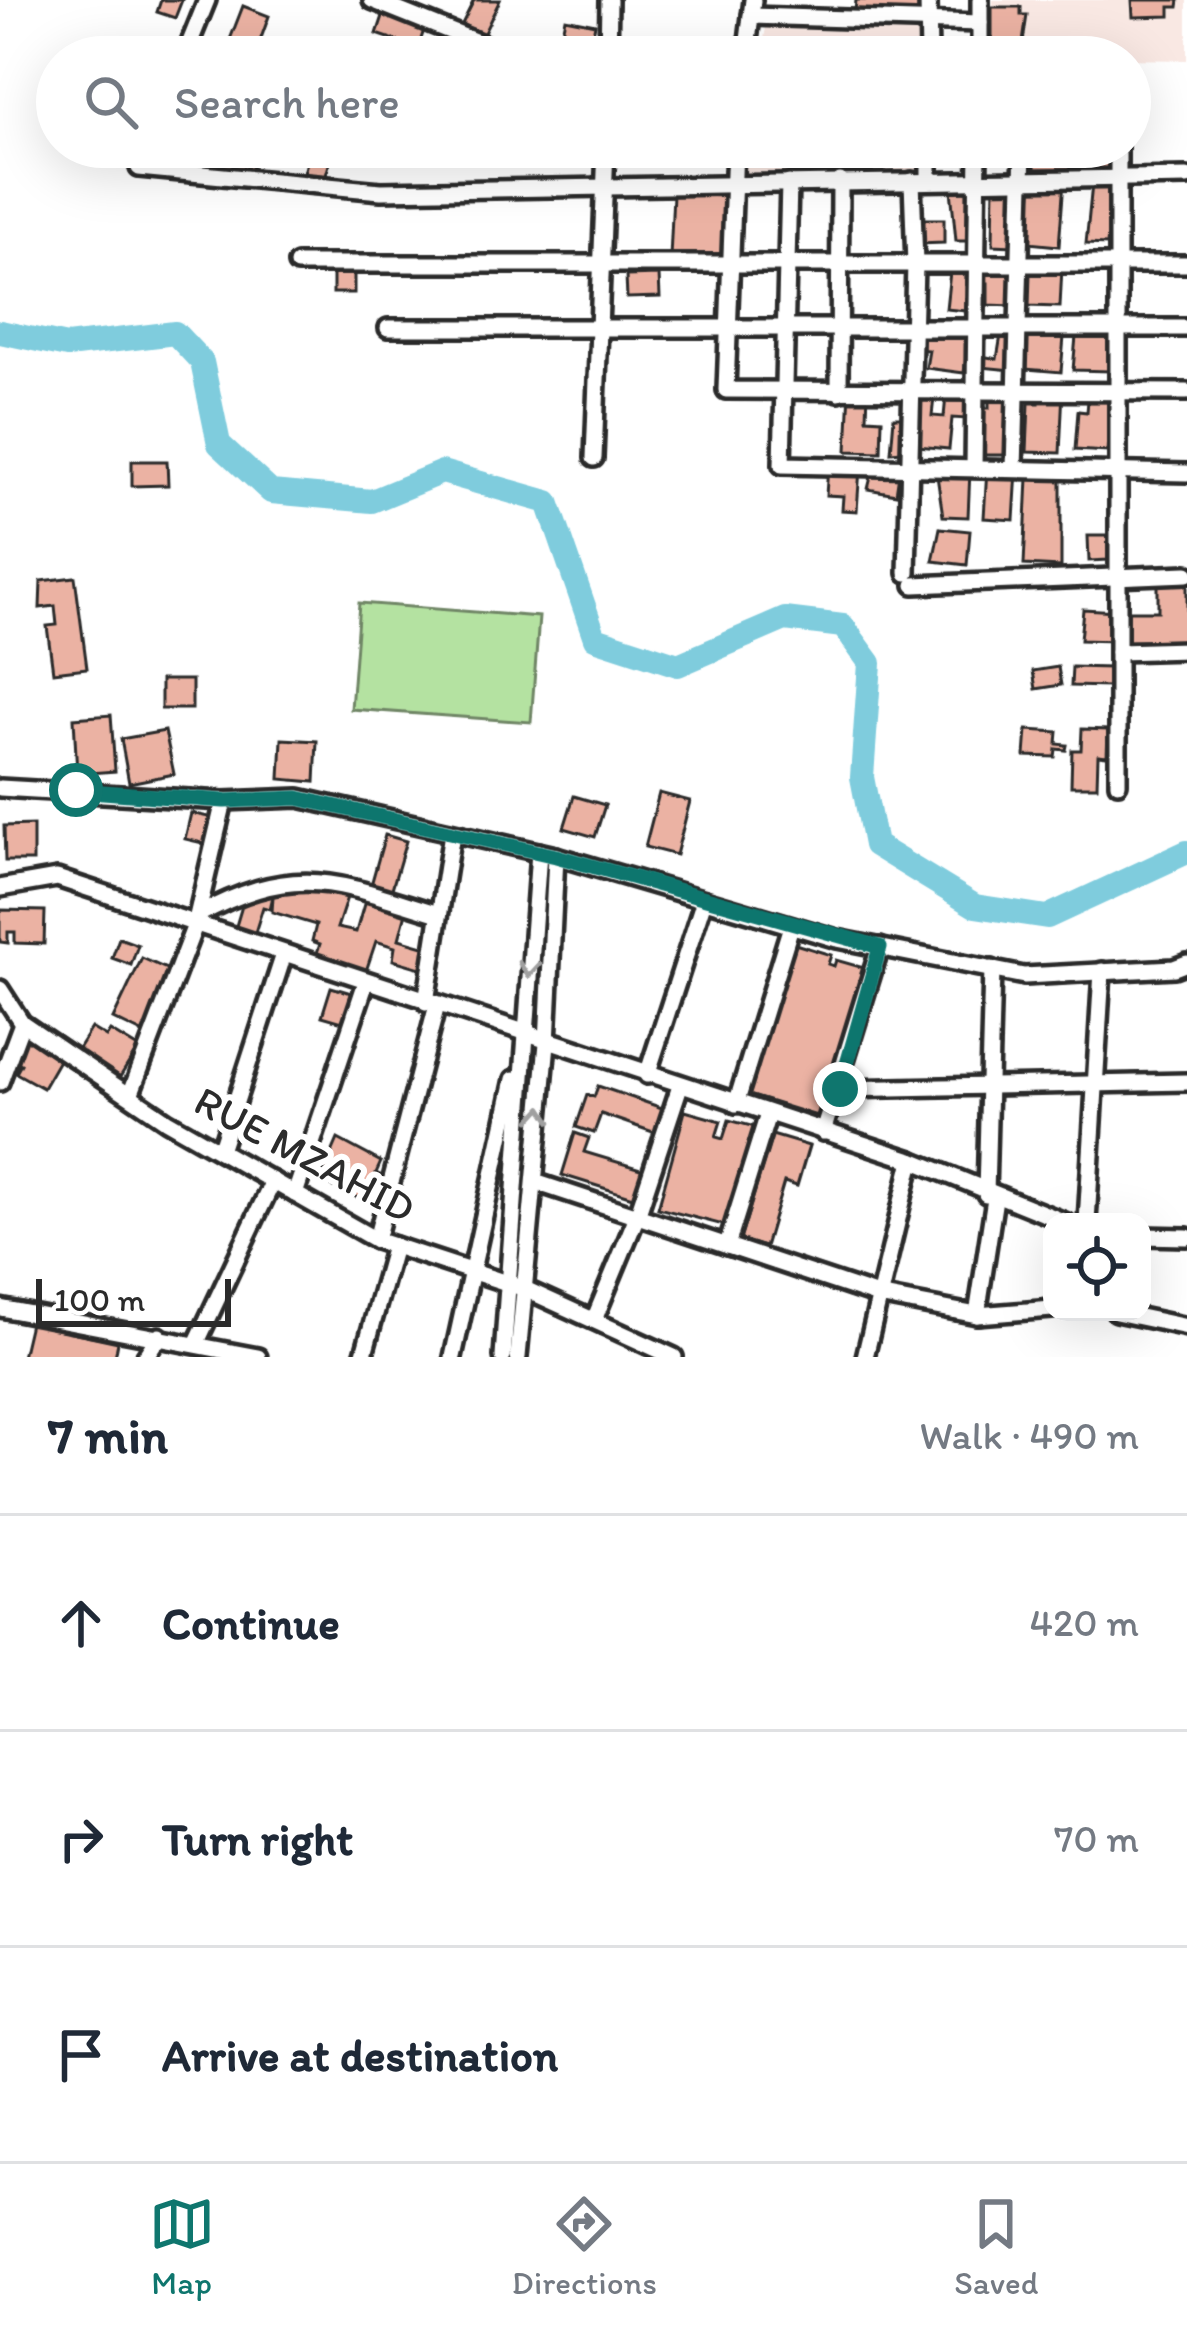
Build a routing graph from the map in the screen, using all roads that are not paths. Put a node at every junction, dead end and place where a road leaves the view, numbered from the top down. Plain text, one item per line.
1 (207, 0) edge
2 (372, 0) edge
3 (609, 0) edge
4 (928, 0) edge
5 (980, 0) edge
6 (752, 8) edge
7 (928, 22) junction
8 (980, 23) junction
9 (192, 36) edge
10 (462, 36) edge
11 (608, 36) edge
12 (928, 36) edge
13 (980, 36) edge
14 (139, 168) edge
15 (605, 168) edge
16 (733, 168) edge
17 (924, 168) edge
18 (978, 168) edge
19 (1022, 168) edge
20 (1118, 168) edge
21 (1118, 176) junction
22 (1187, 176) edge
23 (1022, 178) junction
24 (978, 179) junction
25 (921, 180) junction
26 (731, 182) junction
27 (789, 182) junction
28 (840, 182) junction
29 (605, 186) junction
30 (297, 264) dead end
31 (602, 264) junction
32 (730, 264) junction
33 (786, 264) junction
34 (841, 264) junction
35 (915, 264) junction
36 (976, 264) junction
37 (1021, 264) junction
38 (1118, 264) junction
39 (1187, 264) edge
40 (729, 327) junction
41 (388, 328) dead end
42 (599, 328) junction
43 (784, 328) junction
44 (840, 328) junction
45 (913, 328) junction
46 (976, 328) junction
47 (1018, 328) junction
48 (1118, 328) junction
49 (1187, 328) edge
50 (839, 392) junction
51 (912, 392) junction
52 (975, 392) junction
53 (1016, 392) junction
54 (1118, 392) junction
55 (1187, 392) edge
56 (781, 393) junction
57 (594, 458) dead end
58 (911, 467) junction
59 (974, 468) junction
60 (1014, 469) junction
61 (1118, 471) junction
62 (1187, 473) edge
63 (1187, 574) edge
64 (1118, 576) junction
65 (1187, 650) edge
66 (1118, 652) junction
67 (1118, 783) dead end
68 (0, 788) edge
69 (224, 801) junction
70 (452, 832) junction
71 (539, 852) junction
72 (556, 856) junction
73 (0, 888) edge
74 (704, 900) junction
75 (439, 914) junction
76 (196, 920) junction
77 (791, 926) junction
78 (880, 947) junction
79 (284, 954) junction
80 (1183, 968) edge
81 (992, 969) junction
82 (1102, 971) junction
83 (366, 982) junction
84 (0, 989) edge
85 (431, 1004) junction
86 (22, 1022) junction
87 (524, 1035) junction
88 (547, 1042) junction
89 (647, 1075) junction
90 (0, 1082) edge
91 (1187, 1082) edge
92 (992, 1084) junction
93 (1094, 1084) junction
94 (680, 1085) junction
95 (840, 1089) junction
96 (130, 1095) junction
97 (736, 1103) junction
98 (768, 1114) junction
99 (824, 1132) junction
100 (220, 1151) junction
101 (912, 1160) junction
102 (273, 1181) junction
103 (535, 1182) junction
104 (295, 1194) junction
105 (991, 1196) junction
106 (1087, 1213) edge
107 (1043, 1214) edge
108 (637, 1216) junction
109 (1151, 1236) edge
110 (1187, 1237) edge
111 (376, 1240) junction
112 (394, 1246) junction
113 (728, 1246) junction
114 (472, 1272) junction
115 (518, 1287) junction
116 (878, 1296) junction
117 (0, 1308) edge
118 (1043, 1310) edge
119 (977, 1315) junction
120 (1151, 1319) edge
121 (594, 1320) junction
122 (1187, 1327) edge
123 (159, 1336) junction
124 (196, 1344) junction
125 (145, 1357) edge
126 (257, 1357) edge
127 (363, 1357) edge
128 (453, 1357) edge
129 (503, 1357) edge
130 (518, 1357) edge
131 (674, 1357) edge
132 (865, 1357) edge

1 - 9 street
2 - 10 street
3 - 11 street
4 - 7 street
5 - 8 street
6 - 7 street
7 - 8 street
7 - 12 street
8 - 13 street
14 - 29 street
15 - 29 street
16 - 26 street
17 - 25 street
18 - 24 street
19 - 23 street
20 - 21 street
21 - 22 street
21 - 23 street
21 - 38 street
23 - 24 street
23 - 37 street
24 - 25 street
24 - 36 street
25 - 28 street
25 - 35 street
26 - 27 street
26 - 29 street
26 - 32 street
27 - 28 street
27 - 33 street
28 - 34 street
29 - 31 street
30 - 31 street
31 - 32 street
31 - 42 street
32 - 33 street
32 - 40 street
33 - 34 street
33 - 43 street
34 - 35 street
34 - 44 street
35 - 36 street
35 - 45 street
36 - 37 street
36 - 46 street
37 - 38 street
37 - 47 street
38 - 39 street
38 - 48 street
40 - 42 street
40 - 43 street
40 - 56 street
41 - 42 street
42 - 57 street
43 - 44 street
43 - 56 street
44 - 45 street
44 - 50 street
45 - 46 street
45 - 51 street
46 - 47 street
46 - 52 street
47 - 48 street
47 - 53 street
48 - 49 street
48 - 54 street
50 - 51 street
50 - 56 street
51 - 52 street
51 - 58 street
52 - 53 street
52 - 59 street
53 - 54 street
53 - 60 street
54 - 55 street
54 - 61 street
56 - 58 street
58 - 59 street
58 - 64 street
59 - 60 street
60 - 61 street
61 - 62 street
61 - 64 street
63 - 64 street
64 - 66 street
65 - 66 street
66 - 67 street
68 - 69 street
69 - 70 street
69 - 76 street
70 - 71 street
70 - 75 street
71 - 72 street
71 -> 87 street
72 - 74 street
72 - 88 street
73 - 76 street
74 - 77 street
74 - 89 street
75 - 76 street
75 - 85 street
76 - 79 street
76 - 96 street
77 - 78 street
77 - 97 street
78 - 81 street
78 - 95 street
79 - 83 street
79 - 100 street
80 - 82 street
81 - 82 street
81 - 92 street
82 - 93 street
83 - 85 street
83 - 104 street
84 - 86 street, RUE MZAHID
85 - 87 street
85 - 111 street
86 - 90 street
86 - 96 street, RUE MZAHID
87 - 88 street
87 - 114 street
87 - 115 street
88 - 89 street
103 -> 88 street
89 - 94 street
91 - 93 street
92 - 93 street
92 - 95 street
92 - 105 street
93 - 106 street
94 - 97 street
94 - 108 street
95 - 99 street
96 - 100 street, RUE MZAHID
97 - 98 street
98 - 99 street
98 - 113 street
99 - 101 street
100 - 102 street, RUE MZAHID
101 - 105 street
101 - 116 street
102 - 104 street, RUE MZAHID
102 - 124 street
103 - 108 street
103 - 115 street
104 - 111 street, RUE MZAHID
105 - 107 street
105 - 119 street
108 - 113 street
108 - 121 street
109 - 110 street
111 - 112 street, RUE MZAHID
112 - 114 street, RUE MZAHID
112 - 127 street
113 - 116 street
114 - 115 street, RUE MZAHID
114 - 128 street
115 - 121 street, RUE MZAHID
115 - 129 street
115 - 130 street
116 - 119 street
116 - 132 street
117 - 123 street
118 - 119 street
120 - 122 street
121 - 131 street, RUE MZAHID
123 - 124 street
123 - 125 street
124 - 126 street

